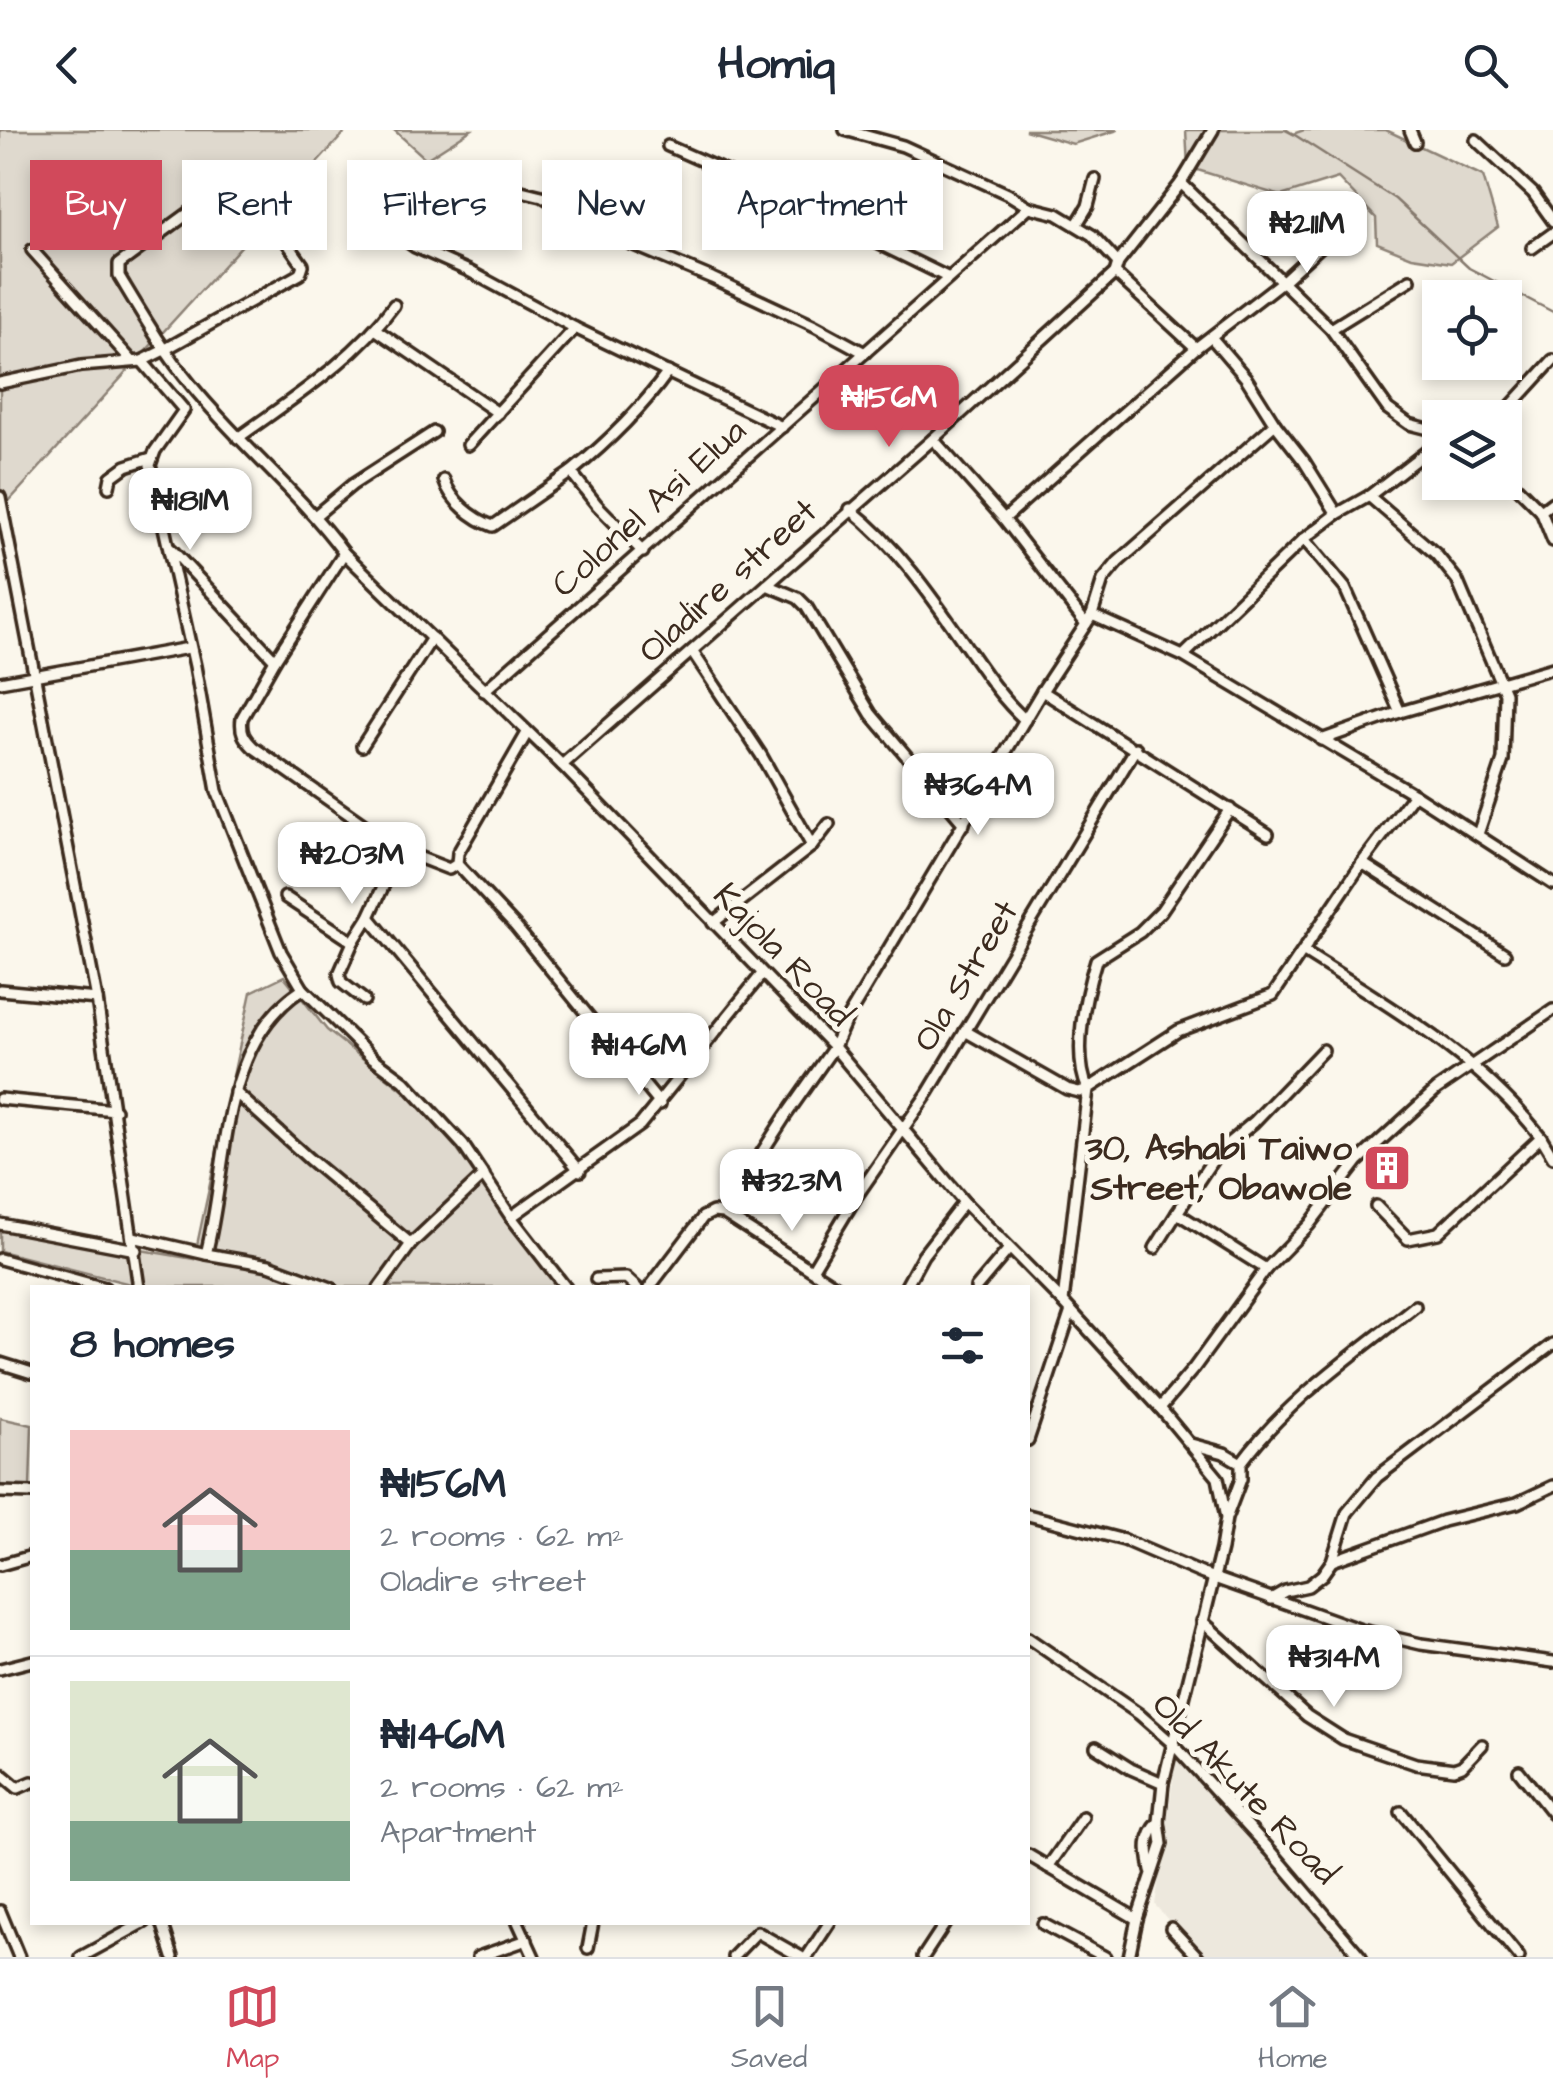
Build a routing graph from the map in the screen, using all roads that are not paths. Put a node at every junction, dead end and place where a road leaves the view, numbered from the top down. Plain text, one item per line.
1 (845, 130) edge
2 (1213, 130) edge
3 (1410, 130) edge
4 (1476, 140) dead end
5 (1415, 142) dead end
6 (668, 146) dead end
7 (1095, 179) dead end
8 (1181, 183) junction
9 (522, 191) edge
10 (1029, 207) junction
11 (1358, 212) dead end
12 (1553, 221) edge
13 (1077, 224) junction
14 (1553, 233) edge
15 (1532, 248) dead end
16 (32, 250) dead end
17 (422, 250) edge
18 (1117, 268) junction
19 (947, 278) junction
20 (1284, 280) junction
21 (1410, 280) dead end
22 (394, 305) dead end
23 (575, 328) junction
24 (376, 329) junction
25 (1332, 329) junction
26 (1211, 337) junction
27 (1196, 348) junction
28 (164, 350) junction
29 (865, 353) junction
30 (1553, 360) edge
31 (137, 361) junction
32 (668, 372) junction
33 (0, 383) edge
34 (1516, 400) edge
35 (498, 413) junction
36 (1275, 424) junction
37 (782, 427) junction
38 (1422, 427) edge
39 (434, 432) dead end
40 (238, 438) junction
41 (933, 438) junction
42 (468, 445) dead end
43 (1422, 455) edge
44 (151, 458) junction
45 (571, 472) junction
46 (444, 480) dead end
47 (109, 487) dead end
48 (1522, 492) edge
49 (1370, 496) junction
50 (0, 498) edge
51 (1553, 502) edge
52 (850, 509) junction
53 (1541, 511) junction
54 (1337, 514) junction
55 (316, 515) junction
56 (1004, 519) junction
57 (1304, 540) junction
58 (1553, 541) edge
59 (168, 545) junction
60 (643, 552) junction
61 (344, 554) junction
62 (767, 585) junction
63 (1089, 619) junction
64 (432, 638) junction
65 (189, 648) junction
66 (692, 650) junction
67 (1183, 656) junction
68 (275, 660) junction
69 (1553, 668) edge
70 (37, 678) junction
71 (0, 682) edge
72 (1501, 683) junction
73 (1042, 690) junction
74 (484, 691) junction
75 (1400, 712) junction
76 (1025, 720) junction
77 (526, 733) junction
78 (1320, 740) junction
79 (362, 746) dead end
80 (1136, 748) junction
81 (562, 765) junction
82 (1414, 794) junction
83 (1230, 809) junction
84 (829, 824) dead end
85 (964, 824) junction
86 (1268, 834) dead end
87 (1478, 834) junction
88 (812, 846) junction
89 (400, 850) junction
90 (1362, 863) junction
91 (457, 864) junction
92 (1553, 884) edge
93 (285, 896) dead end
94 (369, 916) junction
95 (713, 923) junction
96 (353, 942) junction
97 (1304, 952) junction
98 (1504, 954) dead end
99 (762, 974) junction
100 (303, 989) junction
101 (0, 990) edge
102 (97, 999) junction
103 (364, 1000) dead end
104 (1553, 1010) edge
105 (965, 1031) junction
106 (834, 1047) junction
107 (1324, 1050) dead end
108 (1470, 1065) junction
109 (1088, 1089) junction
110 (236, 1092) junction
111 (0, 1098) edge
112 (660, 1104) junction
113 (115, 1110) junction
114 (904, 1130) junction
115 (1541, 1137) junction
116 (1553, 1158) edge
117 (580, 1171) junction
118 (484, 1175) junction
119 (964, 1202) junction
120 (1376, 1206) dead end
121 (724, 1213) junction
122 (1177, 1213) junction
123 (511, 1217) junction
124 (0, 1224) edge
125 (133, 1236) junction
126 (411, 1244) junction
127 (1155, 1248) dead end
128 (136, 1250) junction
129 (1008, 1250) junction
130 (206, 1254) junction
131 (0, 1259) edge
132 (1266, 1269) junction
133 (812, 1270) junction
134 (596, 1278) dead end
135 (93, 1285) edge
136 (139, 1285) edge
137 (323, 1285) edge
138 (382, 1285) edge
139 (564, 1285) edge
140 (634, 1285) edge
141 (651, 1285) edge
142 (834, 1285) edge
143 (906, 1285) edge
144 (979, 1285) edge
145 (1415, 1306) dead end
146 (1067, 1307) junction
147 (1553, 1344) edge
148 (0, 1363) edge
149 (30, 1372) edge
150 (1160, 1408) junction
151 (1030, 1433) edge
152 (1190, 1444) junction
153 (1241, 1464) junction
154 (1553, 1486) edge
155 (0, 1492) edge
156 (30, 1494) edge
157 (1030, 1515) edge
158 (1226, 1518) junction
159 (30, 1557) edge
160 (1332, 1561) junction
161 (0, 1565) edge
162 (1215, 1578) junction
163 (1271, 1599) junction
164 (1202, 1621) junction
165 (1030, 1639) edge
166 (30, 1661) edge
167 (1553, 1662) edge
168 (0, 1668) edge
169 (1173, 1744) junction
170 (1482, 1745) dead end
171 (1096, 1747) dead end
172 (1519, 1771) dead end
173 (0, 1773) edge
174 (30, 1783) edge
175 (1163, 1784) junction
176 (1402, 1812) dead end
177 (1553, 1814) edge
178 (1083, 1817) dead end
179 (1030, 1855) edge
180 (1048, 1867) junction
181 (0, 1911) edge
182 (1137, 1919) junction
183 (1042, 1924) dead end
184 (140, 1925) edge
185 (163, 1925) edge
186 (519, 1925) edge
187 (592, 1925) edge
188 (828, 1925) edge
189 (944, 1925) edge
190 (1171, 1928) dead end
191 (526, 1940) junction
192 (588, 1948) dead end
193 (19, 1957) edge
194 (81, 1957) edge
195 (173, 1957) edge
196 (478, 1957) edge
197 (534, 1957) edge
198 (734, 1957) edge
199 (804, 1957) edge
200 (923, 1957) edge
201 (1105, 1957) edge
202 (1129, 1957) edge
203 (1198, 1957) edge
204 (1361, 1957) edge
205 (1519, 1957) edge

1 - 10 street
2 - 8 street, Oladire street
3 - 5 street
4 - 12 street
6 - 19 street
7 - 13 street
8 - 18 street, Oladire street
8 - 20 street
9 - 29 street
10 - 13 street
10 - 19 street, Colonel Asi Elua
11 - 20 street
13 - 18 street
14 - 15 street
16 - 31 street
17 - 23 street
18 - 27 street
18 - 41 street, Oladire street
19 - 29 street, Colonel Asi Elua
20 - 25 street
20 - 26 street
21 - 25 street
22 - 24 street
23 - 32 street
23 - 35 street
24 - 35 street
24 - 40 street
25 - 38 street
26 - 27 street
26 - 36 street
27 - 56 street
28 - 28 street, Kajola Road
28 - 31 street
28 - 40 street, Kajola Road
29 - 37 street, Colonel Asi Elua
30 - 34 street
31 - 33 street
31 - 44 street
32 - 37 street
32 - 45 street
35 - 42 street
36 - 54 street
36 - 63 street
37 - 60 street, Colonel Asi Elua
39 - 55 street
40 - 55 street, Kajola Road
41 - 52 street, Oladire street
41 - 56 street
43 - 49 street
44 - 47 street
44 - 59 street
45 - 46 street
45 - 60 street
48 - 53 street
49 - 54 street
49 - 72 street
50 - 70 street
51 - 53 street
52 - 62 street, Oladire street
52 - 76 street
53 - 58 street
54 - 57 street
55 - 61 street, Kajola Road
56 - 63 street
57 - 67 street
57 - 75 street
59 - 65 street
59 - 68 street
60 - 74 street, Colonel Asi Elua
61 - 64 street, Kajola Road
61 - 68 street
62 - 66 street, Oladire street
62 - 85 street
63 - 67 street
63 - 73 street
64 - 74 street, Kajola Road
64 - 79 street
65 - 70 street
65 - 100 street
66 - 81 street, Oladire street
66 - 88 street
67 - 78 street
68 - 89 street
69 - 72 street
70 - 71 street
70 - 102 street
72 - 75 street
72 - 87 street
73 - 76 street
73 - 80 street
74 - 77 street, Kajola Road
75 - 78 street
76 - 85 street
77 - 81 street, Kajola Road
77 - 91 street
78 - 82 street
80 - 83 street
80 - 105 street, Ola Street
81 - 95 street, Kajola Road
82 - 87 street
82 - 90 street
83 - 86 street
83 - 109 street
84 - 88 street
85 - 106 street
87 - 92 street
88 - 95 street
89 - 91 street
89 - 94 street
90 - 97 street
90 - 98 street
91 - 112 street
93 - 96 street
94 - 96 street
94 - 117 street
95 - 99 street, Kajola Road
96 - 103 street
97 - 108 street
97 - 109 street
99 - 106 street, Kajola Road
99 - 112 street
100 - 110 street
100 - 118 street
101 - 102 street
102 - 113 street
104 - 108 street
105 - 109 street
105 - 114 street, Ola Street
106 - 114 street, Kajola Road
106 - 121 street
107 - 122 street
108 - 115 street
108 - 132 street
109 - 146 street
110 - 126 street
110 - 130 street
111 - 113 street
112 - 117 street
113 - 125 street
114 - 119 street, Kajola Road
114 - 133 street, Ola Street
115 - 116 street
115 - 120 street
117 - 123 street
118 - 123 street
118 - 126 street
119 - 129 street, Kajola Road
119 - 143 street
121 - 133 street
121 - 141 street
122 - 127 street
122 - 132 street
123 - 139 street
124 - 128 street
125 - 128 street
125 - 130 street
126 - 138 street
128 - 136 street
129 - 144 street
129 - 146 street, Kajola Road
130 - 137 street
131 - 135 street
132 - 150 street
133 - 142 street
134 - 140 street
145 - 153 street
146 - 150 street, Kajola Road
146 - 151 street
147 - 160 street
148 - 149 street
150 - 152 street, Kajola Road
152 - 153 street
152 - 158 street, Kajola Road
153 - 158 street
154 - 160 street
155 - 156 street
157 - 162 street
158 - 162 street, Kajola Road
159 - 161 street
160 - 163 street
162 - 163 street
162 - 164 street, Kajola Road
163 - 167 street
164 - 169 street, Kajola Road
164 - 170 street
165 - 169 street, Old Akute Road
166 - 168 street
169 - 175 street, Kajola Road
169 - 204 street, Old Akute Road
171 - 175 street
172 - 177 street
173 - 174 street
175 - 182 street, Kajola Road
176 - 205 street
178 - 180 street
179 - 180 street
180 - 182 street
181 - 193 street
182 - 202 street, Kajola Road
183 - 201 street
184 - 194 street
185 - 195 street
186 - 191 street
187 - 192 street
188 - 199 street
189 - 200 street
190 - 203 street
191 - 196 street
191 - 197 street
198 - 199 street

